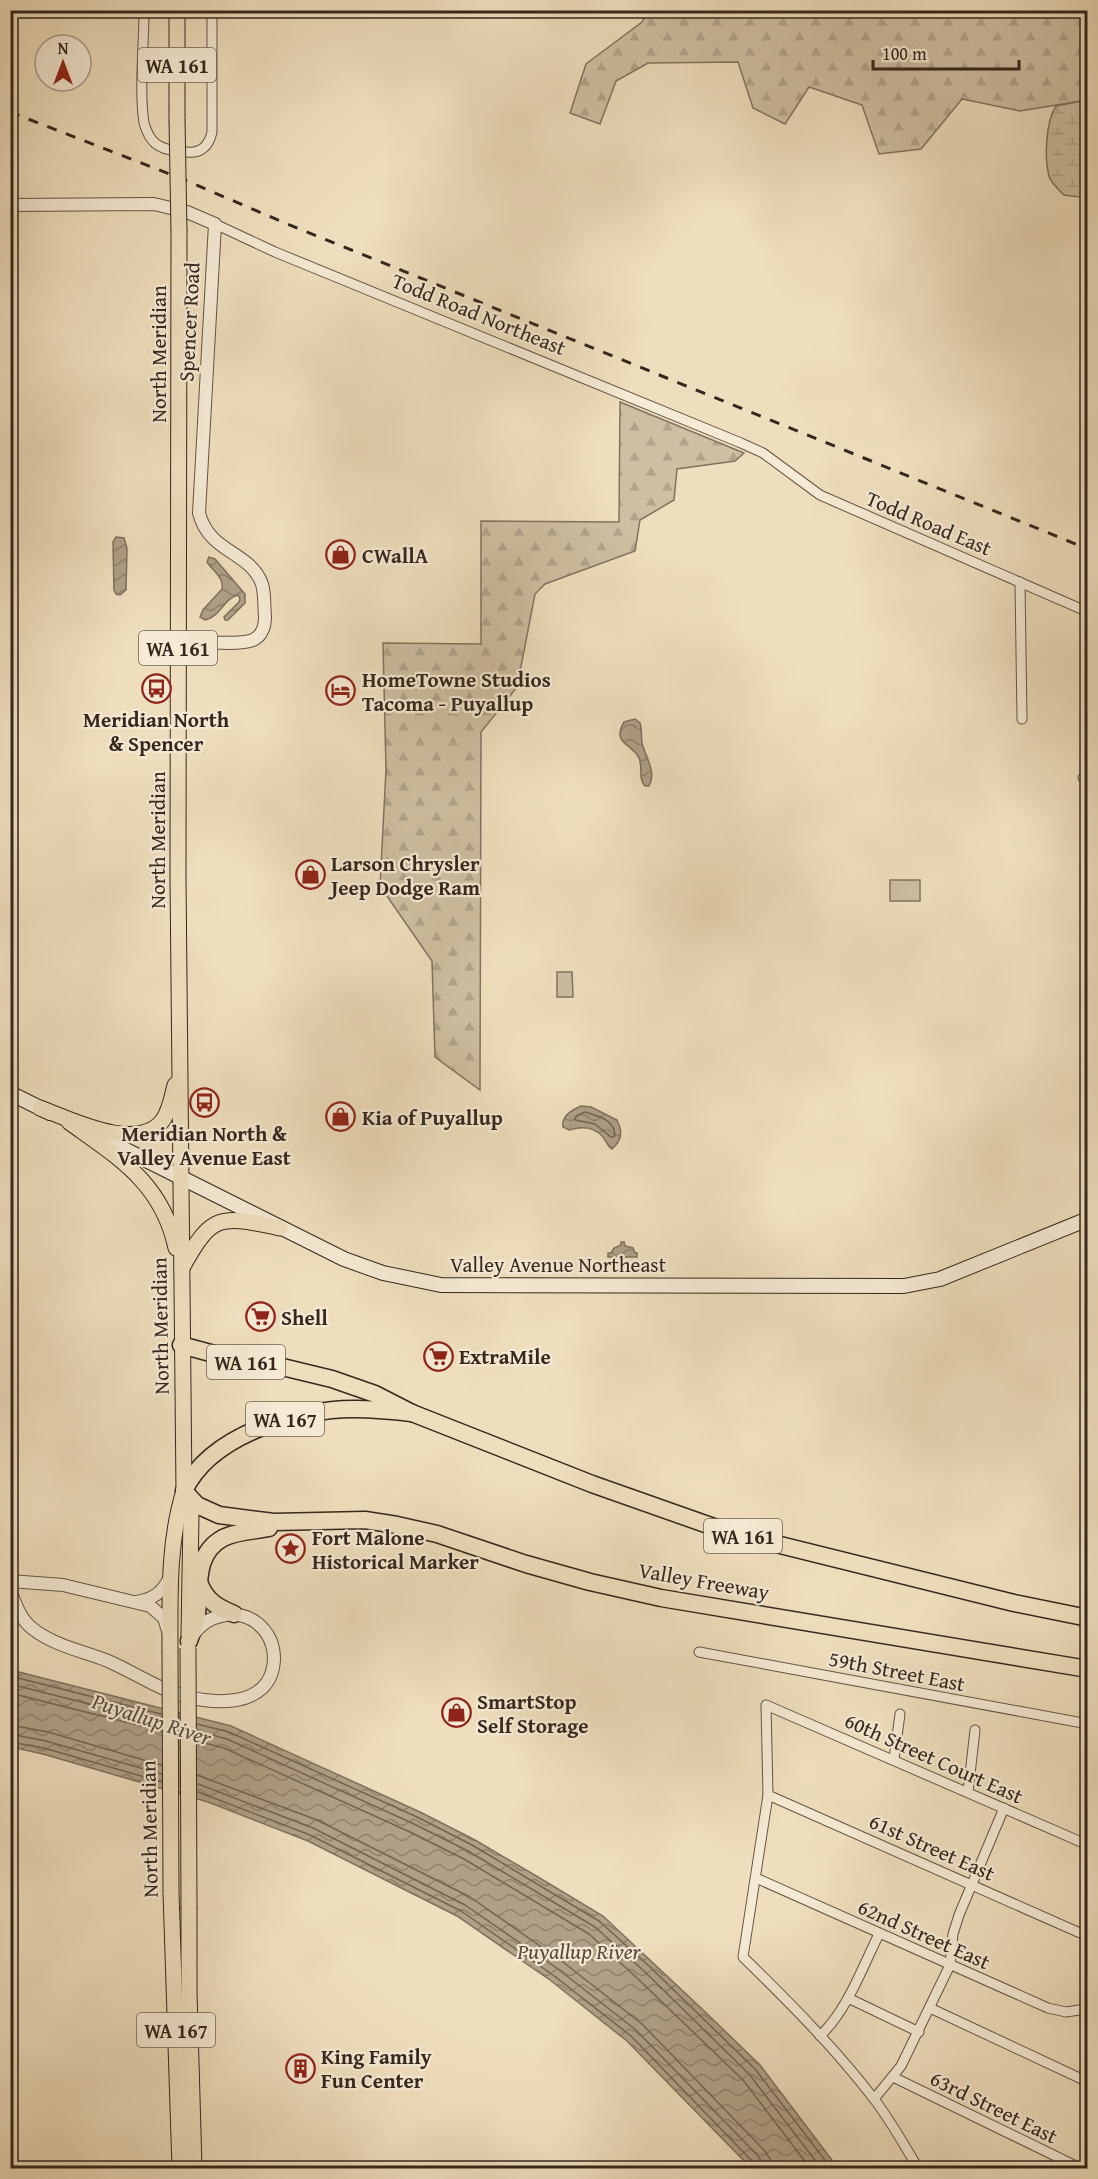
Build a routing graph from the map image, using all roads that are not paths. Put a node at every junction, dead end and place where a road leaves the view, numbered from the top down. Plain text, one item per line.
1 (144, 10) edge
2 (177, 10) edge
3 (212, 10) edge
4 (10, 205) edge
5 (215, 224) junction
6 (763, 453) joint
7 (1020, 582) junction
8 (1088, 612) edge
9 (178, 641) junction
10 (1022, 719) dead end
11 (180, 1065) junction
12 (10, 1093) edge
13 (40, 1108) junction
14 (69, 1122) junction
15 (181, 1176) junction
16 (1088, 1219) edge
17 (280, 1228) junction
18 (180, 1271) junction
19 (182, 1345) junction
20 (412, 1413) junction
21 (184, 1491) junction
22 (318, 1521) junction
23 (171, 1574) junction
24 (10, 1581) edge
25 (199, 1581) junction
26 (10, 1590) edge
27 (126, 1601) junction
28 (234, 1614) junction
29 (1088, 1618) edge
30 (170, 1644) junction
31 (189, 1644) junction
32 (699, 1652) dead end
33 (1088, 1669) edge
34 (900, 1714) dead end
35 (1088, 1724) edge
36 (975, 1730) dead end
37 (894, 1759) junction
38 (968, 1792) junction
39 (768, 1795) junction
40 (1004, 1808) junction
41 (1088, 1845) edge
42 (756, 1878) junction
43 (972, 1884) junction
44 (879, 1934) junction
45 (1080, 1934) dead end
46 (950, 1965) junction
47 (848, 1998) junction
48 (930, 2008) junction
49 (1079, 2010) dead end
50 (919, 2032) junction
51 (820, 2036) junction
52 (893, 2077) junction
53 (1088, 2082) edge
54 (874, 2099) junction
55 (180, 2169) edge
56 (194, 2169) edge
57 (918, 2169) edge
58 (1080, 2169) edge

1 - 3 street
2 - 9 main road, North Meridian / WA 161, bridge
4 - 5 street, Todd Road Northeast
5 - 6 street, Todd Road Northeast
5 - 9 street, Spencer Road
6 - 7 street, Todd Road East
7 - 8 street, Todd Road East
7 - 10 street
9 - 11 main road, North Meridian / WA 161
11 - 13 main road
11 - 15 main road, North Meridian / WA 161
12 - 13 main road, Valley Avenue Northeast
13 - 14 main road, Valley Avenue Northeast
14 - 15 main road, Valley Avenue Northeast
14 - 18 main road
15 - 17 main road, Valley Avenue Northeast
15 - 18 main road, North Meridian / WA 161
16 - 17 main road, Valley Avenue Northeast
17 - 18 main road
18 - 19 main road, North Meridian / WA 161
19 - 20 highway, WA 161
19 - 21 main road, North Meridian / WA 161
20 - 21 highway, WA 167
20 - 29 highway, WA 161
21 - 22 highway
21 - 23 main road, North Meridian / WA 167
21 - 31 main road, North Meridian
22 - 25 highway, WA 167
22 - 33 highway, Valley Freeway
23 - 27 street
23 - 30 main road, North Meridian / WA 167
24 - 27 street
25 - 28 highway
25 - 31 highway, WA 167
26 - 28 street
27 - 30 street
28 - 31 street
30 - 55 main road, North Meridian / WA 167, bridge
31 - 56 main road, North Meridian / WA 167, bridge
32 - 35 street, 59th Street East
34 - 37 street
36 - 38 street
37 - 38 street, 60th Street Court East
37 - 39 street, 60th Street Court East
38 - 40 street, 60th Street Court East
39 - 42 street
39 - 43 street, 61st Street East
40 - 41 street, 60th Street Court East
40 - 43 street
42 - 44 street, 62nd Street East
42 - 51 street
43 - 45 street, 61st Street East
43 - 46 street
44 - 46 street, 62nd Street East
44 - 47 street
46 - 48 street
46 - 49 street, 62nd Street East
47 - 50 street
47 - 51 street
48 - 50 street
48 - 53 street
50 - 52 street
51 - 54 street
52 - 54 street
52 - 58 street, 63rd Street East
54 - 57 street

